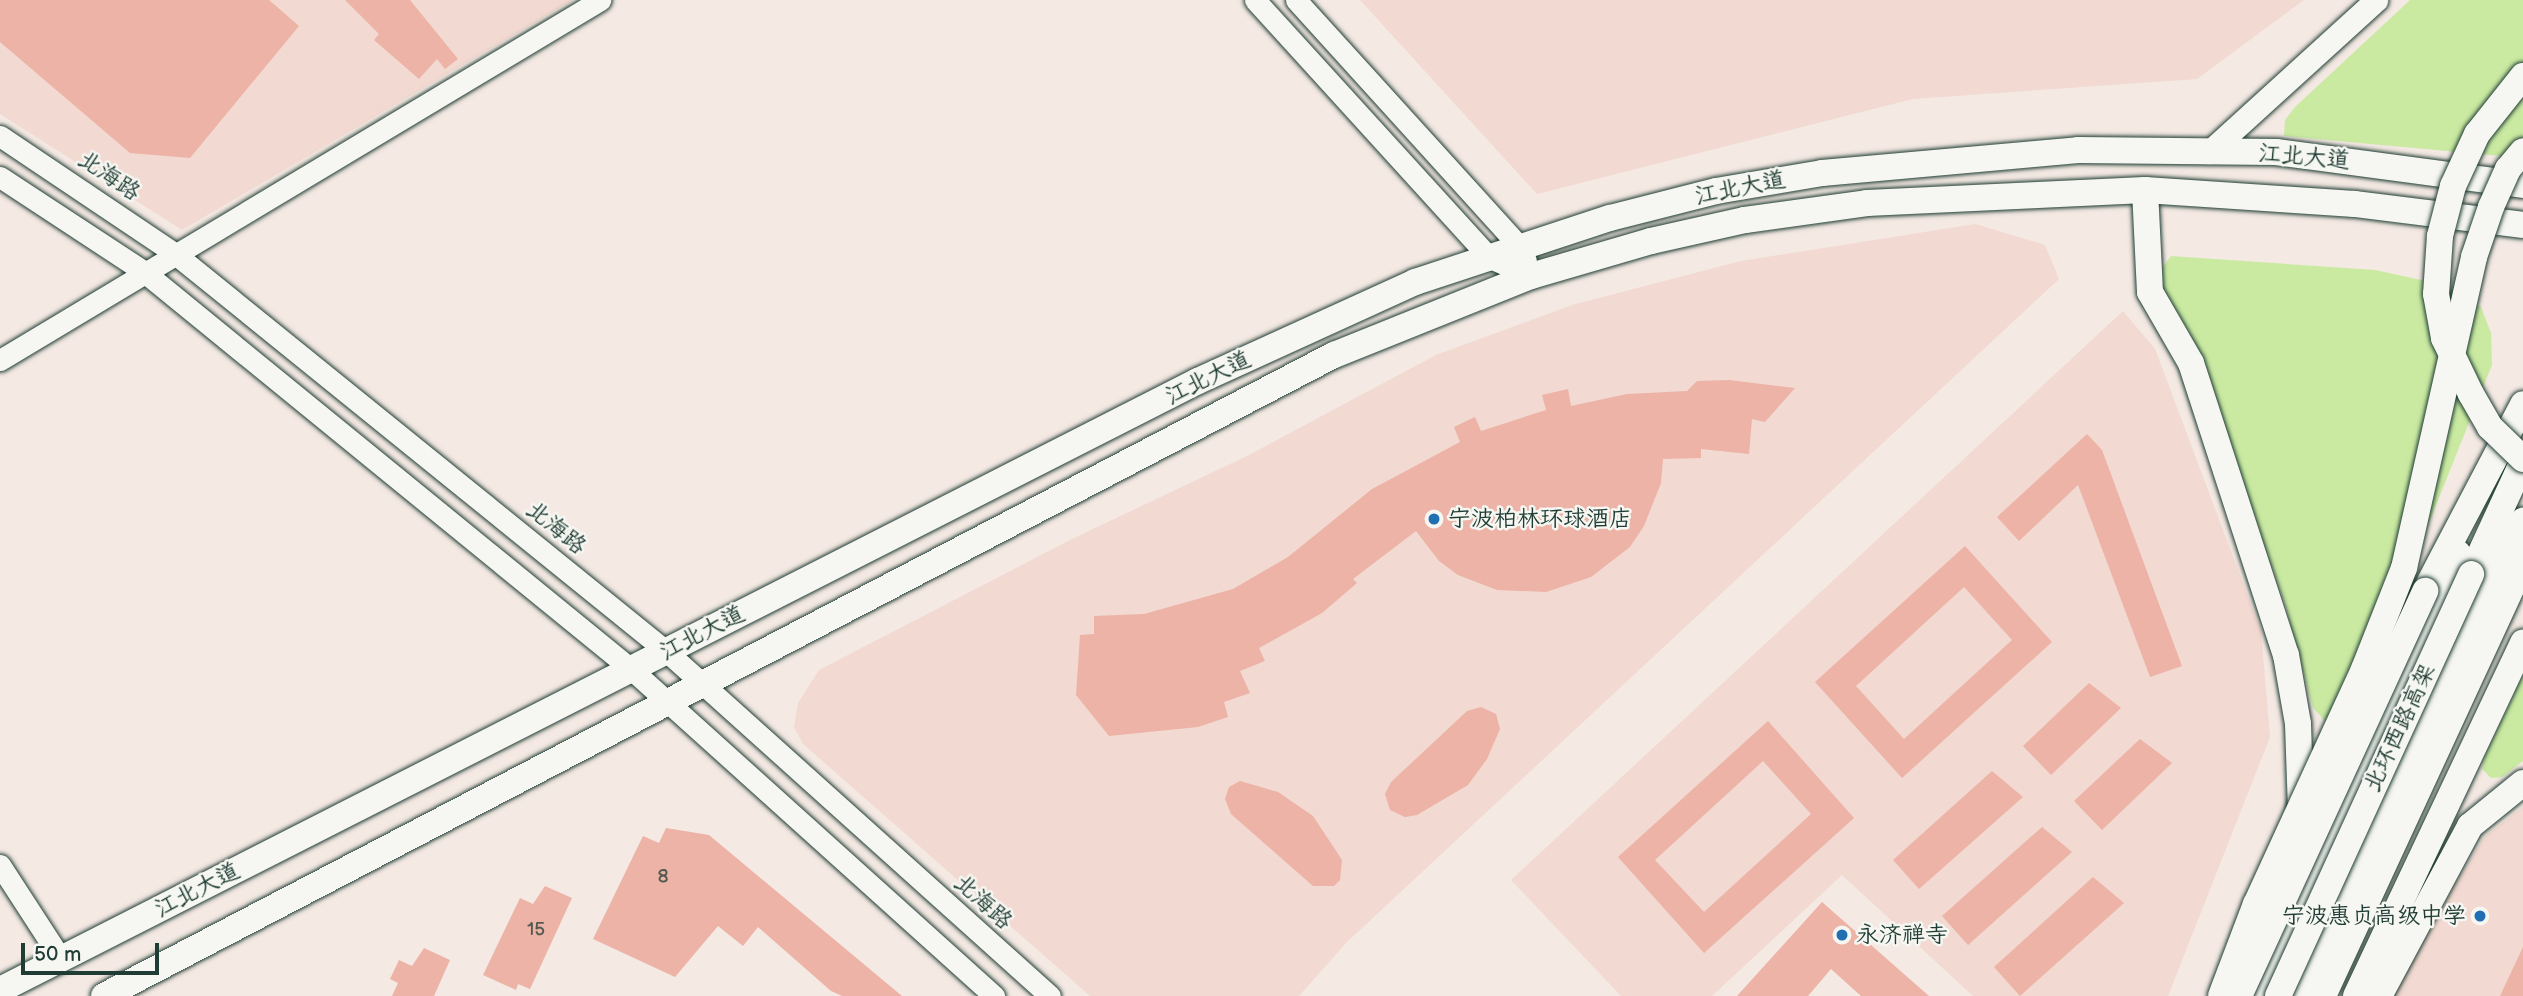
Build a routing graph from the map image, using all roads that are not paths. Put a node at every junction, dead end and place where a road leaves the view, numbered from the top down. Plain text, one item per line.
1 (600, 0) edge
2 (1255, 0) edge
3 (1296, 0) edge
4 (2376, 0) edge
5 (2523, 76) edge
6 (0, 136) edge
7 (2523, 151) edge
8 (2209, 152) junction
9 (0, 177) edge
10 (2523, 185) edge
11 (2145, 190) junction
12 (2523, 225) edge
13 (1521, 247) junction
14 (174, 253) junction
15 (1490, 258) junction
16 (144, 271) junction
17 (1531, 276) junction
18 (0, 360) edge
19 (2523, 406) edge
20 (2523, 460) edge
21 (2523, 521) edge
22 (2523, 564) edge
23 (2523, 642) edge
24 (666, 651) junction
25 (631, 670) junction
26 (702, 684) junction
27 (668, 702) junction
28 (2523, 783) edge
29 (0, 865) edge
30 (2304, 892) junction
31 (61, 959) junction
32 (0, 990) edge
33 (104, 996) edge
34 (994, 996) edge
35 (1050, 996) edge
36 (2221, 996) edge
37 (2239, 996) edge
38 (2260, 996) edge
39 (2278, 996) edge
40 (2305, 996) edge
41 (2323, 996) edge
42 (2357, 996) edge
43 (2379, 996) edge

1 - 14 street
2 - 15 street
3 - 13 street
4 - 8 main road
5 - 20 main road, bridge
6 - 14 street, 北海路
7 - 36 main road, bridge
8 - 10 main road, 江北大道
8 - 13 main road, 江北大道
9 - 16 street
11 - 12 main road, 江北大道
11 - 17 main road, 江北大道
11 - 30 main road
13 - 15 main road, 江北大道
13 - 17 street
14 - 16 street
14 - 24 street, 北海路
15 - 17 street
15 - 24 main road, 江北大道
16 - 18 street
16 - 25 street
17 - 26 main road, 江北大道
19 - 30 main road
19 - 37 main road, bridge
20 - 39 main road, 北环西路高架, bridge
21 - 40 main road, 北环西路高架
22 - 41 main road
23 - 42 main road
24 - 25 main road, 江北大道
24 - 26 street, 北海路
25 - 27 street
25 - 31 main road, 江北大道
26 - 27 main road, 江北大道
26 - 35 street, 北海路
27 - 33 main road, 江北大道
27 - 34 street
28 - 43 main road
29 - 31 street
30 - 38 main road
31 - 32 main road, 江北大道

